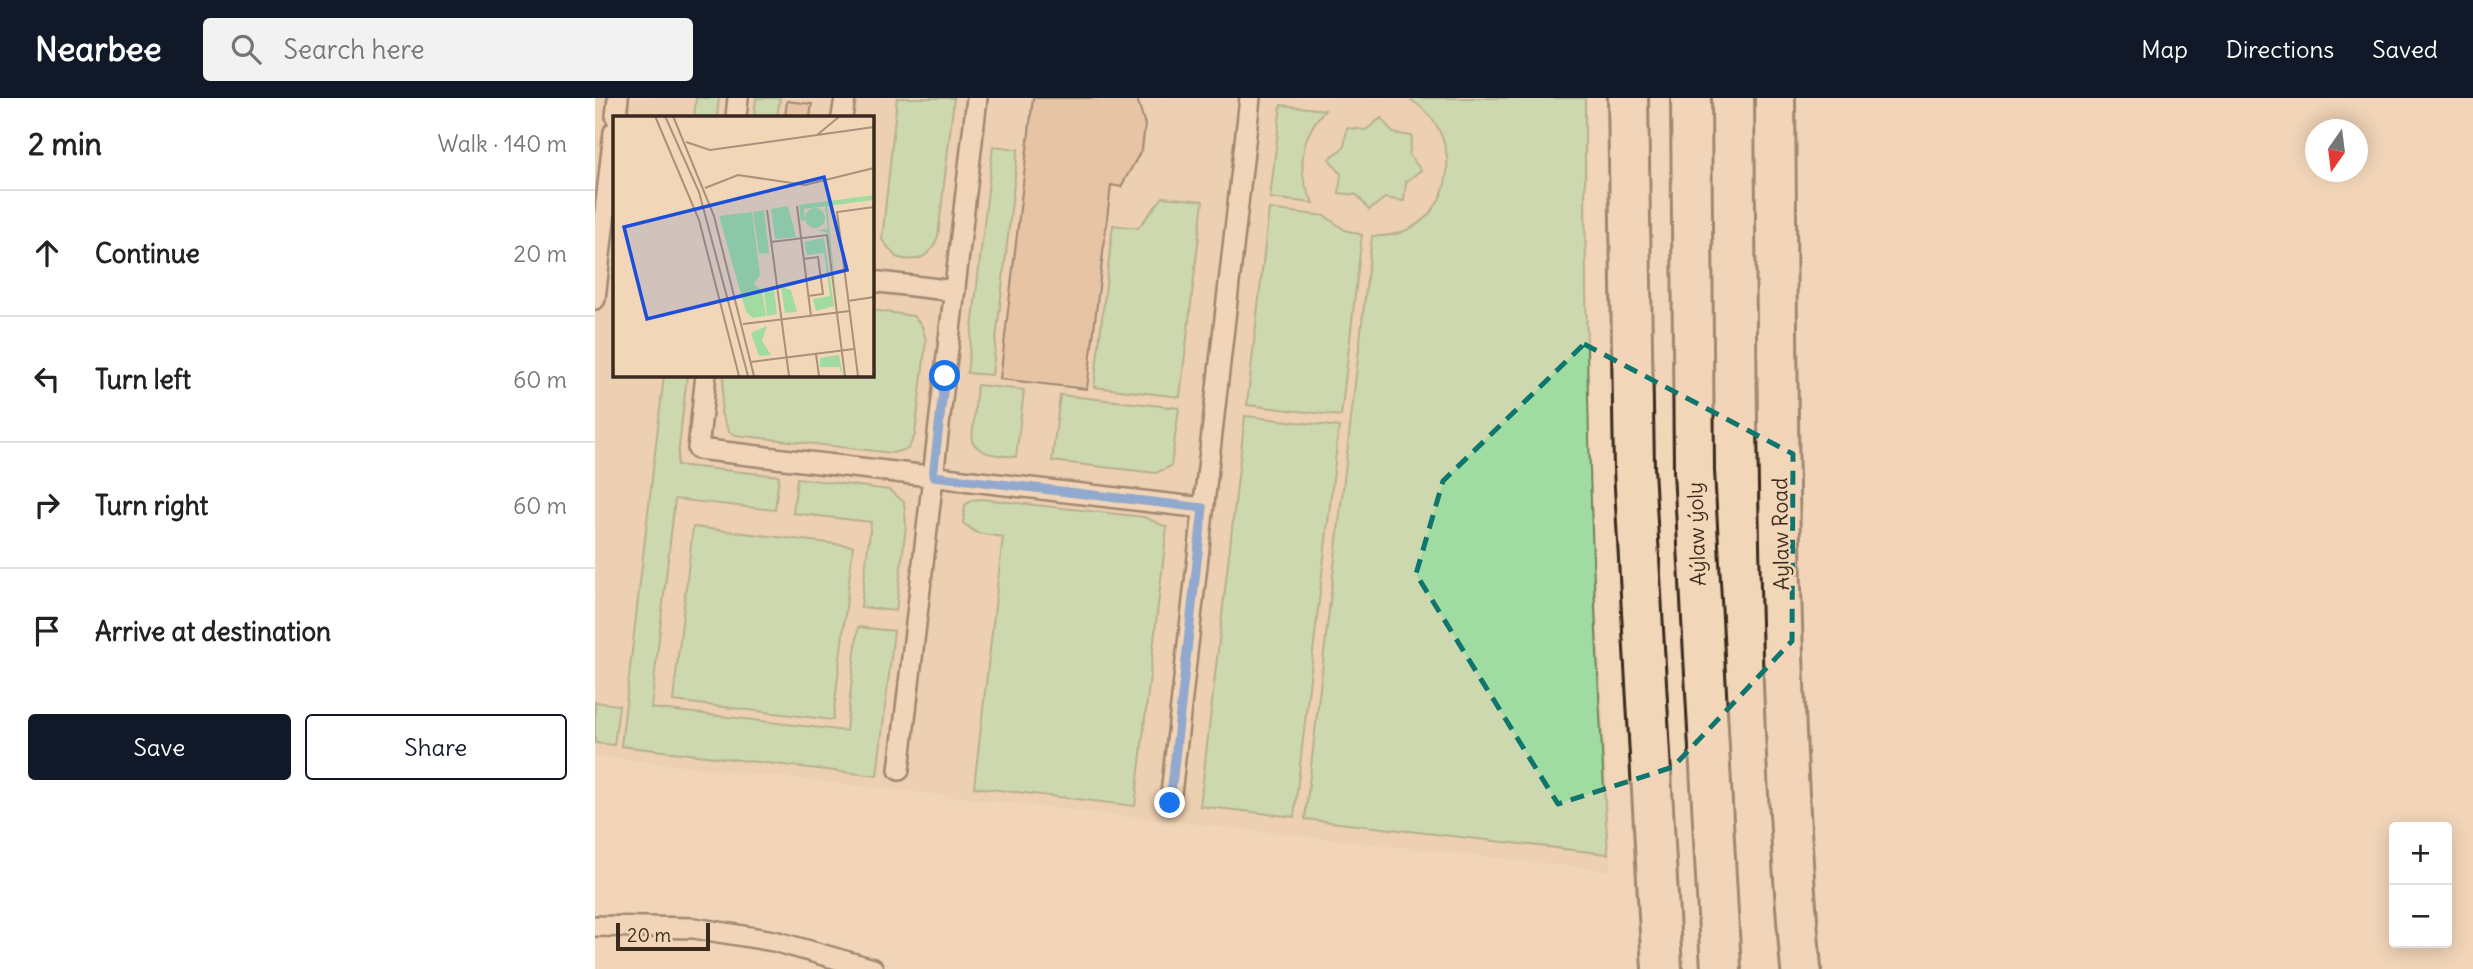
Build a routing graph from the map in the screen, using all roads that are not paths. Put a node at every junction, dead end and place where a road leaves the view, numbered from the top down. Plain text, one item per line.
1 (618, 98) edge
2 (738, 98) edge
3 (845, 98) edge
4 (977, 98) edge
5 (1249, 98) edge
6 (1628, 98) edge
7 (1691, 98) edge
8 (1775, 98) edge
9 (616, 116) edge
10 (736, 116) edge
11 (842, 116) edge
12 (613, 141) edge
13 (873, 281) edge
14 (955, 291) junction
15 (595, 299) edge
16 (706, 376) edge
17 (933, 476) junction
18 (1203, 508) junction
19 (899, 770) dead end
20 (1170, 803) dead end
21 (595, 926) edge
22 (873, 969) edge
23 (1662, 969) edge
24 (1721, 969) edge
25 (1801, 969) edge

1 - 9 lane
2 - 10 lane
3 - 11 lane
4 - 14 lane
5 - 18 lane
6 - 23 main road
7 - 24 main road, Aýlaw ýoly
8 - 25 main road, Aylaw Road
12 - 15 lane
13 - 14 lane
14 - 17 lane
16 - 17 lane
17 - 18 lane
17 - 19 lane
18 - 20 lane
21 - 22 lane

